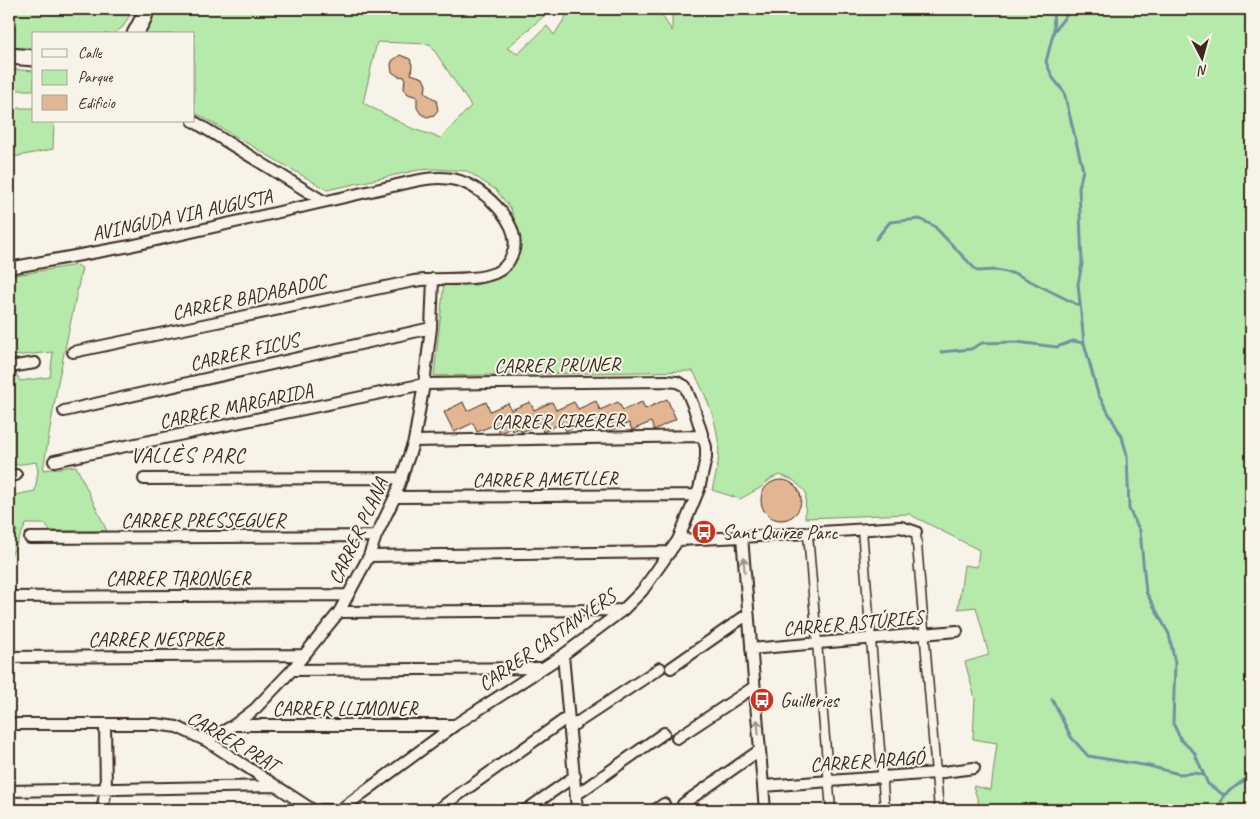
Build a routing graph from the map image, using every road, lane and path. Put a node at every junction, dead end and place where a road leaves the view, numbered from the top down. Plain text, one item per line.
1 (146, 9) edge
2 (136, 32) edge
3 (9, 56) edge
4 (32, 58) edge
5 (195, 122) edge
6 (362, 192) joint
7 (323, 201) junction
8 (9, 268) edge
9 (433, 279) junction
10 (431, 328) junction
11 (73, 352) dead end
12 (35, 363) dead end
13 (9, 367) edge
14 (424, 384) junction
15 (688, 390) joint
16 (64, 411) dead end
17 (702, 436) junction
18 (414, 441) junction
19 (54, 461) dead end
20 (402, 478) junction
21 (144, 479) dead end
22 (696, 495) junction
23 (395, 497) junction
24 (862, 530) junction
25 (916, 532) joint
26 (808, 534) junction
27 (376, 536) junction
28 (742, 537) junction
29 (30, 538) dead end
30 (678, 540) junction
31 (670, 552) junction
32 (369, 556) junction
33 (348, 595) junction
34 (9, 597) edge
35 (623, 610) junction
36 (339, 612) junction
37 (748, 614) junction
38 (957, 631) dead end
39 (925, 634) junction
40 (872, 638) junction
41 (817, 643) junction
42 (751, 649) junction
43 (304, 655) junction
44 (563, 655) junction
45 (9, 657) edge
46 (541, 668) junction
47 (660, 668) dead end
48 (672, 668) dead end
49 (292, 670) junction
50 (754, 687) junction
51 (568, 717) junction
52 (9, 724) edge
53 (105, 724) junction
54 (234, 725) junction
55 (455, 725) junction
56 (569, 728) junction
57 (664, 733) dead end
58 (677, 738) dead end
59 (206, 741) junction
60 (760, 750) junction
61 (974, 768) dead end
62 (936, 773) junction
63 (575, 776) junction
64 (883, 777) junction
65 (828, 781) junction
66 (276, 786) junction
67 (764, 786) junction
68 (106, 790) junction
69 (9, 791) edge
70 (576, 795) junction
71 (664, 804) dead end
72 (682, 804) dead end
73 (102, 810) edge
74 (313, 810) edge
75 (322, 810) edge
76 (330, 810) edge
77 (340, 810) edge
78 (437, 810) edge
79 (526, 810) edge
80 (577, 810) edge
81 (655, 810) edge
82 (765, 810) edge
83 (831, 810) edge
84 (885, 810) edge
85 (939, 810) edge

1 - 2 main road
3 - 4 main road
5 - 7 street
6 - 7 street, AVINGUDA VIA AUGUSTA
6 - 9 street, CARRER BADABADOC
7 - 8 street, AVINGUDA VIA AUGUSTA
9 - 10 street, CARRER PLANA
9 - 11 street, CARRER BADABADOC
10 - 14 street, CARRER PLANA
10 - 16 street, CARRER FICUS
12 - 13 street
14 - 15 street, CARRER PRUNER
14 - 18 street, CARRER PLANA
14 - 19 street, CARRER MARGARIDA
15 - 17 street, CARRER CASTANYERS
17 - 18 street, CARRER CIRERER
17 - 22 street, CARRER CASTANYERS
18 - 20 street, CARRER PLANA
20 - 21 street
20 - 23 street, CARRER PLANA
22 - 23 street, CARRER AMETLLER
22 - 30 street, CARRER CASTANYERS
23 - 27 street, CARRER PLANA
24 - 25 street
24 - 26 street
24 - 40 street
25 - 39 street
26 - 28 street
26 - 41 street
27 - 29 street, CARRER PRESSEGUER
27 - 32 street, CARRER PLANA
28 - 30 street
37 -> 28 street
30 - 31 street, CARRER CASTANYERS
31 - 32 street
31 - 35 street, CARRER CASTANYERS
32 - 33 street, CARRER PLANA
33 - 34 street, CARRER TARONGER
33 - 36 street, CARRER PLANA
35 - 36 street
35 - 44 street, CARRER CASTANYERS
36 - 43 street, CARRER PLANA
37 - 42 street
37 - 48 street
38 - 39 street, CARRER ASTÚRIES
39 - 40 street, CARRER ASTÚRIES
39 - 62 street
40 - 41 street, CARRER ASTÚRIES
40 - 64 street
41 - 42 street, CARRER ASTÚRIES
41 - 65 street
42 - 50 street
43 - 45 street, CARRER NESPRER
43 - 49 street, CARRER PLANA
44 - 46 street, CARRER CASTANYERS
44 - 51 street
46 - 49 street
46 - 55 street, CARRER CASTANYERS
47 - 56 street
49 - 54 street, CARRER PLANA
50 - 58 street
60 -> 50 street
51 - 56 street
51 - 78 street
52 - 53 street, CARRER PRAT
53 - 59 street, CARRER PRAT
53 - 68 street
54 - 55 street, CARRER LLIMONER
54 - 59 street, CARRER PLANA
55 - 77 street, CARRER CASTANYERS
56 - 63 street
57 - 70 street
59 - 66 street, CARRER PRAT
60 - 67 street
60 - 72 street
61 - 62 street, CARRER ARAGÓ
62 - 64 street, CARRER ARAGÓ
62 - 85 street
63 - 70 street
63 - 79 street
64 - 65 street, CARRER ARAGÓ
64 - 84 street
65 - 67 street, CARRER ARAGÓ
65 - 83 street
66 - 68 street
66 - 74 street, CARRER PRAT
67 - 82 street
68 - 69 street
68 - 73 street
70 - 80 street
71 - 81 street
75 - 76 street

